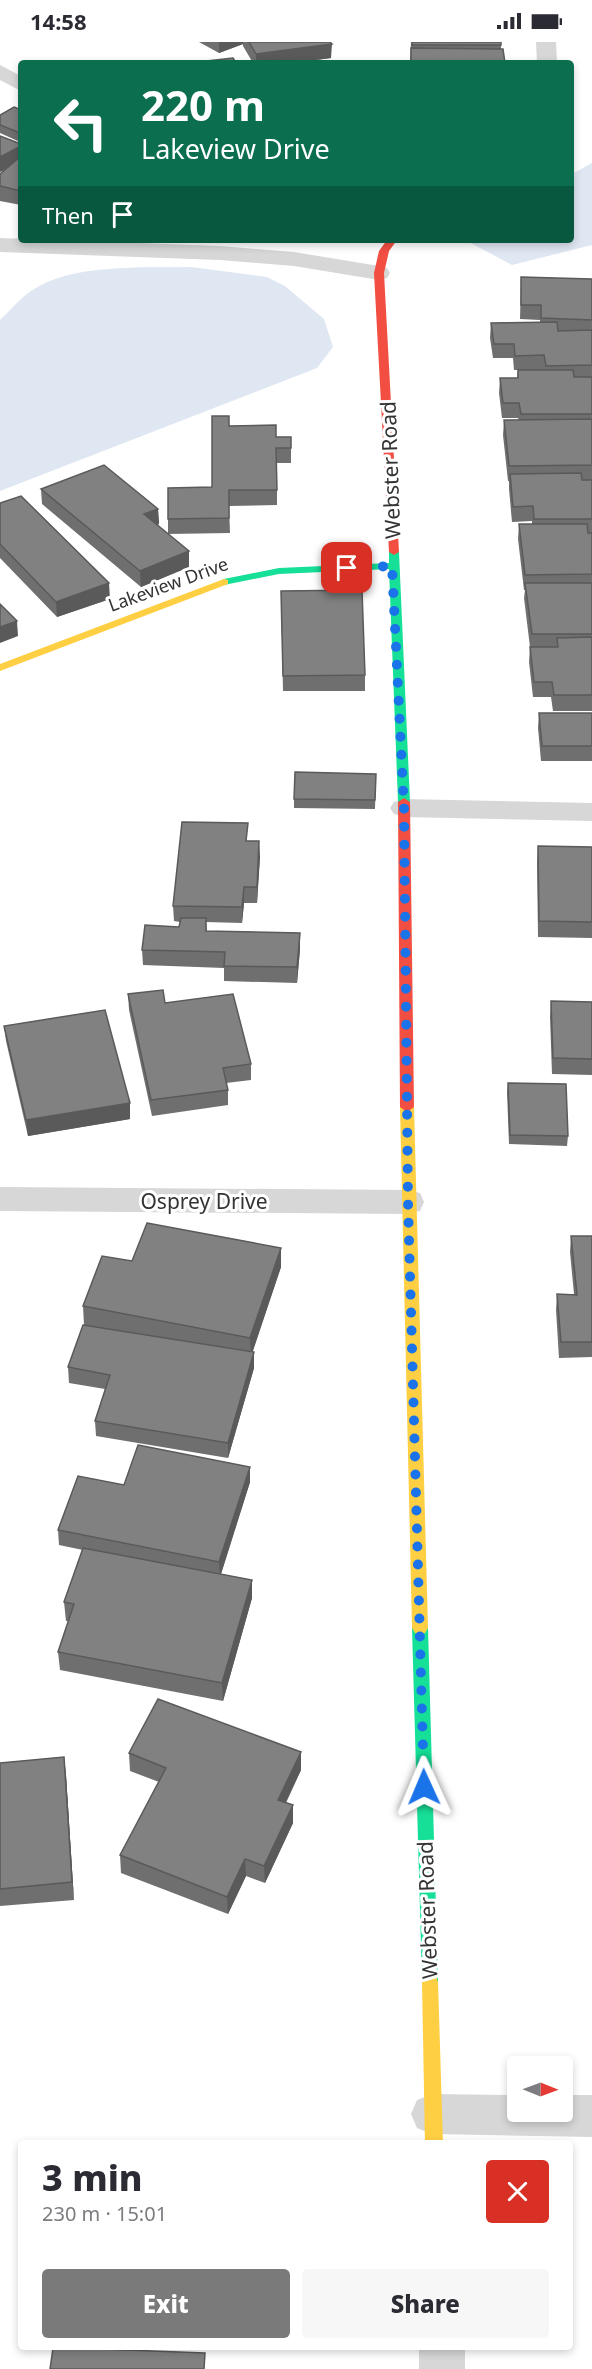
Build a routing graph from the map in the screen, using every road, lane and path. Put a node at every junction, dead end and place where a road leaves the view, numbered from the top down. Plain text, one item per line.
1 (546, 42) edge
2 (547, 60) edge
3 (0, 71) edge
4 (18, 83) edge
5 (390, 243) edge
6 (0, 245) edge
7 (379, 273) junction
8 (392, 566) junction
9 (0, 668) edge
10 (404, 808) junction
11 (592, 812) edge
12 (0, 1199) edge
13 (408, 1202) junction
14 (592, 2116) edge
15 (433, 2129) edge
16 (441, 2350) edge
17 (442, 2369) edge

1 - 2 street
3 - 4 street
5 - 7 street, Webster Road
6 - 7 street
7 - 8 street, Webster Road
8 - 9 street, Lakeview Drive
8 - 10 street, Webster Road
10 - 11 street
10 - 13 street, Webster Road
12 - 13 street, Osprey Drive
13 - 15 street, Webster Road
14 - 15 street
16 - 17 street

